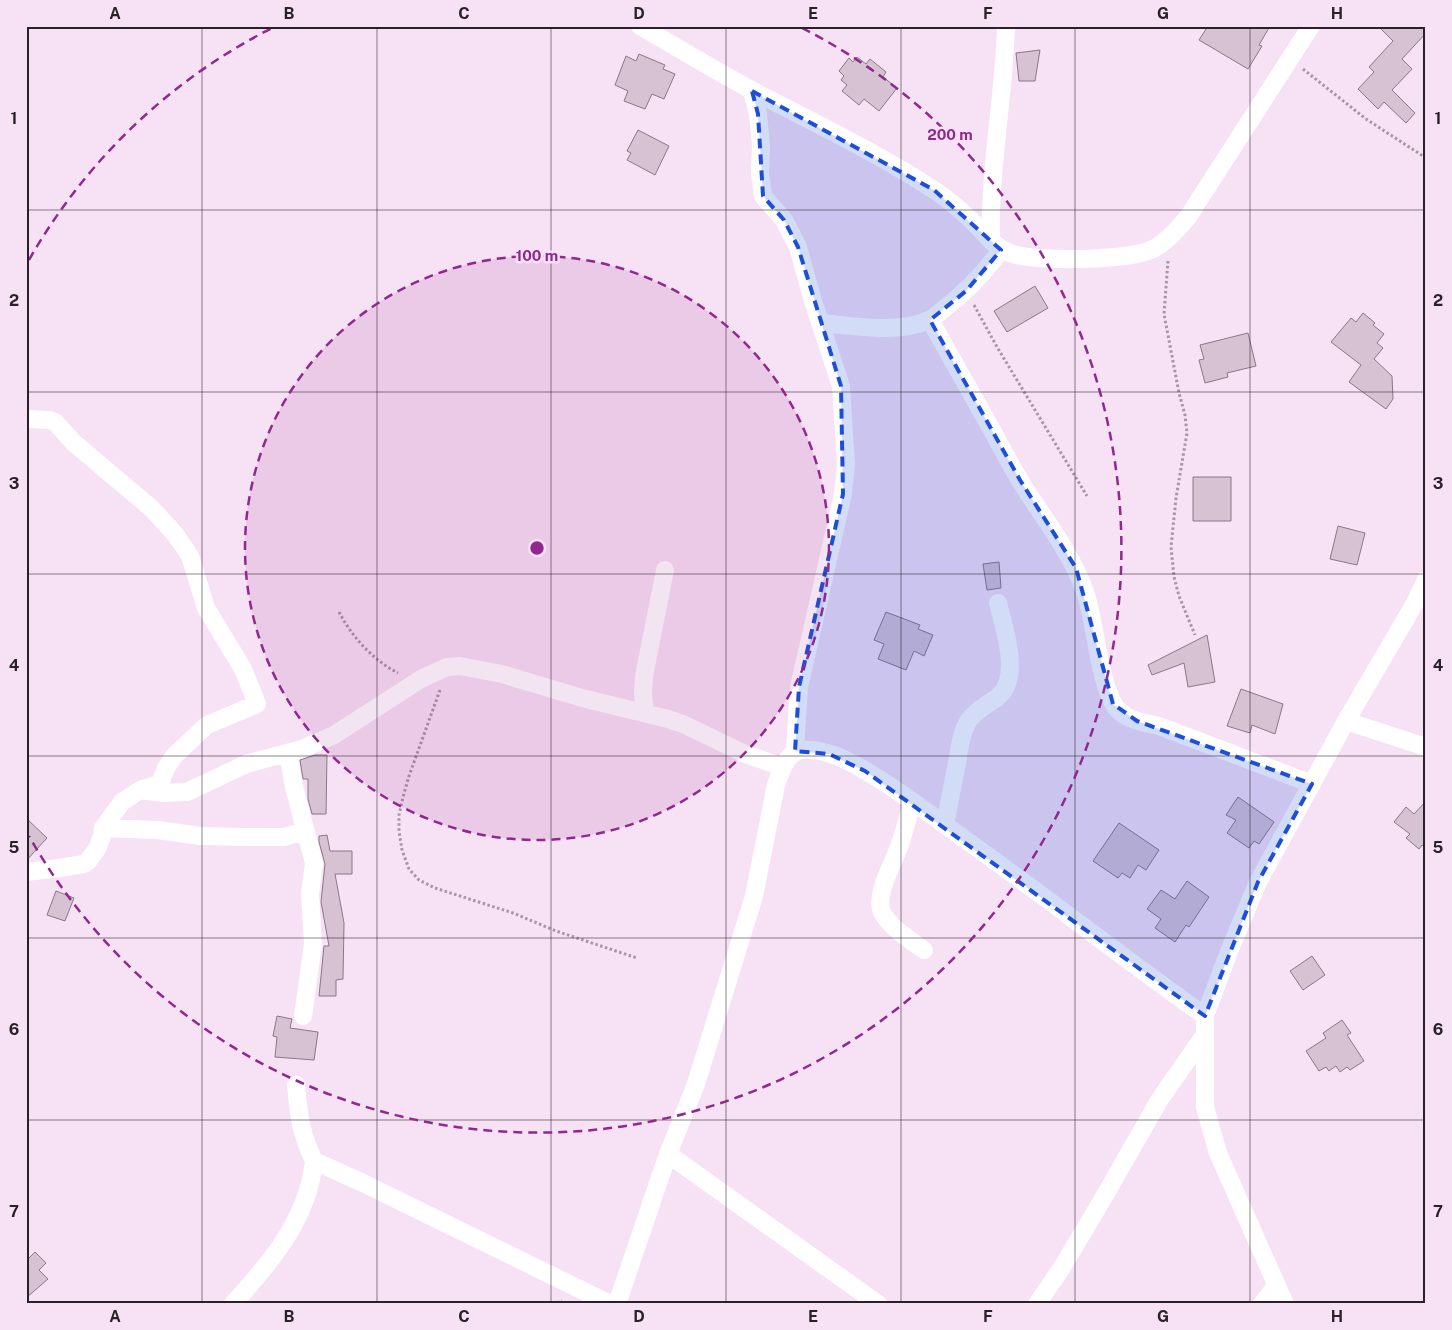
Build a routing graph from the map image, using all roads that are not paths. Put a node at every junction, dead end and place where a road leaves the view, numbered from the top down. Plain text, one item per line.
1 (640, 26) edge
2 (1006, 26) edge
3 (1311, 26) edge
4 (752, 91) junction
5 (996, 245) junction
6 (930, 320) junction
7 (822, 324) junction
8 (26, 419) edge
9 (665, 570) dead end
10 (1426, 580) edge
11 (998, 603) dead end
12 (645, 712) junction
13 (1346, 722) junction
14 (1426, 747) edge
15 (795, 752) junction
16 (288, 753) junction
17 (782, 767) junction
18 (1312, 784) junction
19 (140, 790) junction
20 (912, 802) junction
21 (945, 825) junction
22 (103, 828) junction
23 (306, 832) junction
24 (26, 872) edge
25 (924, 950) dead end
26 (303, 1016) dead end
27 (1205, 1016) junction
28 (1204, 1036) junction
29 (296, 1085) dead end
30 (668, 1154) junction
31 (314, 1161) junction
32 (1276, 1286) junction
33 (233, 1304) edge
34 (610, 1304) edge
35 (617, 1304) edge
36 (878, 1304) edge
37 (1037, 1304) edge
38 (1262, 1304) edge
39 (1285, 1304) edge

1 - 4 street
2 - 5 street
3 - 5 street
4 - 5 street
4 - 7 street
5 - 6 street
6 - 7 street
6 - 18 street
7 - 15 street
8 - 19 street
9 - 12 street
10 - 13 street
11 - 21 street
12 - 16 street
12 - 17 street
13 - 14 street
13 - 18 street
15 - 17 street
15 - 20 street
16 - 19 street
16 - 23 street
17 - 30 street
18 - 27 street
19 - 22 street
20 - 21 street
20 - 25 street
21 - 27 street
22 - 23 street
22 - 24 street
23 - 26 street
27 - 28 street
28 - 32 street
28 - 37 street
29 - 31 street
30 - 35 street
30 - 36 street
31 - 33 street
31 - 34 street
32 - 38 street
32 - 39 street

